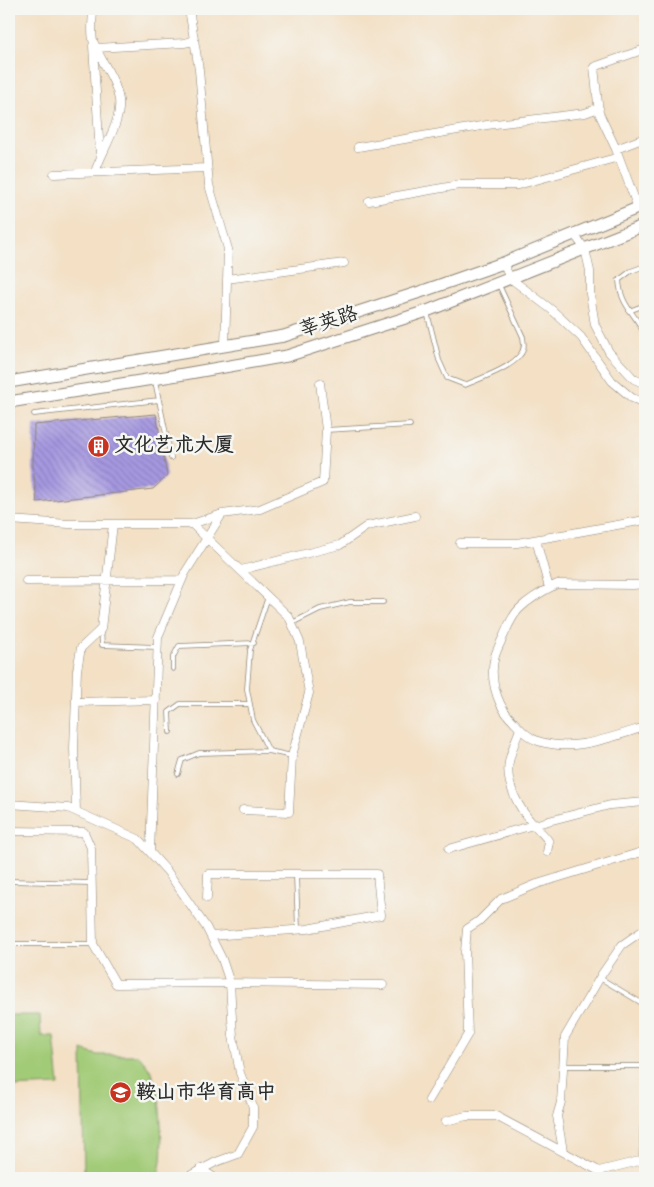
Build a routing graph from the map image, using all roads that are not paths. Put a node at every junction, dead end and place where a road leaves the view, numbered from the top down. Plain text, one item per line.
1 (93, 9) edge
2 (189, 9) edge
3 (194, 41) junction
4 (95, 44) junction
5 (645, 49) edge
6 (599, 108) junction
7 (645, 138) edge
8 (358, 147) dead end
9 (617, 153) junction
10 (100, 155) junction
11 (207, 168) junction
12 (95, 172) junction
13 (54, 174) dead end
14 (369, 201) dead end
15 (642, 206) edge
16 (645, 225) edge
17 (574, 234) junction
18 (585, 248) junction
19 (503, 262) junction
20 (344, 263) dead end
21 (645, 266) edge
22 (510, 278) junction
23 (227, 279) junction
24 (498, 283) junction
25 (645, 305) edge
26 (427, 311) junction
27 (629, 311) junction
28 (644, 328) edge
29 (645, 336) edge
30 (225, 346) junction
31 (154, 379) junction
32 (9, 382) edge
33 (320, 383) dead end
34 (645, 384) edge
35 (159, 400) junction
36 (9, 402) edge
37 (645, 404) edge
38 (34, 414) dead end
39 (410, 425) dead end
40 (326, 430) junction
41 (171, 458) dead end
42 (222, 514) junction
43 (415, 516) dead end
44 (9, 520) edge
45 (645, 520) edge
46 (113, 524) junction
47 (192, 524) junction
48 (207, 538) junction
49 (536, 540) junction
50 (460, 544) dead end
51 (241, 570) junction
52 (108, 580) junction
53 (182, 580) junction
54 (26, 581) dead end
55 (645, 584) edge
56 (549, 588) junction
57 (268, 597) junction
58 (383, 602) dead end
59 (292, 623) junction
60 (101, 629) junction
61 (254, 643) junction
62 (158, 647) junction
63 (173, 669) dead end
64 (156, 700) junction
65 (76, 702) junction
66 (250, 704) junction
67 (645, 727) edge
68 (520, 729) junction
69 (170, 732) dead end
70 (269, 751) junction
71 (292, 756) junction
72 (178, 774) dead end
73 (645, 802) edge
74 (9, 804) edge
75 (243, 810) dead end
76 (76, 811) junction
77 (533, 825) junction
78 (9, 831) edge
79 (449, 849) dead end
80 (645, 850) edge
81 (150, 852) junction
82 (548, 852) dead end
83 (296, 874) junction
84 (9, 881) edge
85 (92, 883) junction
86 (207, 898) dead end
87 (645, 929) edge
88 (298, 930) junction
89 (211, 936) junction
90 (9, 944) edge
91 (93, 944) junction
92 (600, 978) junction
93 (230, 982) junction
94 (383, 986) dead end
95 (645, 1005) edge
96 (564, 1066) junction
97 (645, 1066) edge
98 (429, 1100) dead end
99 (645, 1110) edge
100 (446, 1122) dead end
101 (563, 1151) junction
102 (644, 1161) edge
103 (200, 1170) junction
104 (599, 1175) edge
105 (185, 1178) edge
106 (215, 1178) edge

1 - 4 street
2 - 3 street
3 - 4 street
3 - 11 street
4 - 10 street
4 - 10 street
5 - 6 street
6 - 8 street
6 - 9 street
7 - 9 street
9 - 14 street
9 - 15 street
10 - 12 street
11 - 12 street
11 - 23 street
12 - 13 street
15 - 17 main road, 莘英路
16 - 18 main road, 莘英路
17 - 18 street
17 - 19 main road, 莘英路
18 - 22 main road, 莘英路
18 - 34 street
19 - 22 street
19 - 30 main road, 莘英路
20 - 23 street
21 - 27 lane
22 - 24 main road, 莘英路
22 - 37 street
23 - 30 street
24 - 26 main road, 莘英路
24 - 26 lane
25 - 27 lane
26 - 31 main road, 莘英路
27 - 28 lane
28 - 29 lane
30 - 32 main road, 莘英路
31 - 35 lane
31 - 36 main road, 莘英路
33 - 40 street
35 - 38 lane
35 - 41 lane
39 - 40 lane
40 - 42 street
42 - 47 street
42 - 48 street
43 - 51 street
44 - 46 street
45 - 49 street
46 - 47 street
46 - 52 street
47 - 48 street
48 - 51 street
48 - 53 street
49 - 50 street
49 - 56 street
51 - 57 street
52 - 53 street
52 - 54 street
52 - 60 street
53 - 62 street
55 - 56 street
56 - 68 street
57 - 59 street
57 - 61 lane
58 - 59 lane
59 - 71 street
60 - 62 lane
60 - 65 street
61 - 63 lane
61 - 66 lane
62 - 64 street
64 - 65 street
64 - 81 street
65 - 76 street
66 - 69 lane
66 - 70 lane
67 - 68 street
68 - 77 street
70 - 71 lane
70 - 72 lane
71 - 75 street
73 - 77 street
74 - 76 street
76 - 81 street
77 - 79 street
77 - 82 street
78 - 85 street
80 - 98 street
81 - 89 street
83 - 86 street
83 - 88 lane
83 - 88 street
84 - 85 lane
85 - 91 street
87 - 92 street
88 - 89 street
89 - 93 street
90 - 91 lane
91 - 93 street
92 - 95 lane
92 - 96 street
93 - 94 street
93 - 103 street
96 - 97 lane
96 - 101 street
99 - 102 street
100 - 101 street
101 - 104 street
102 - 104 street
103 - 105 street
103 - 106 street

